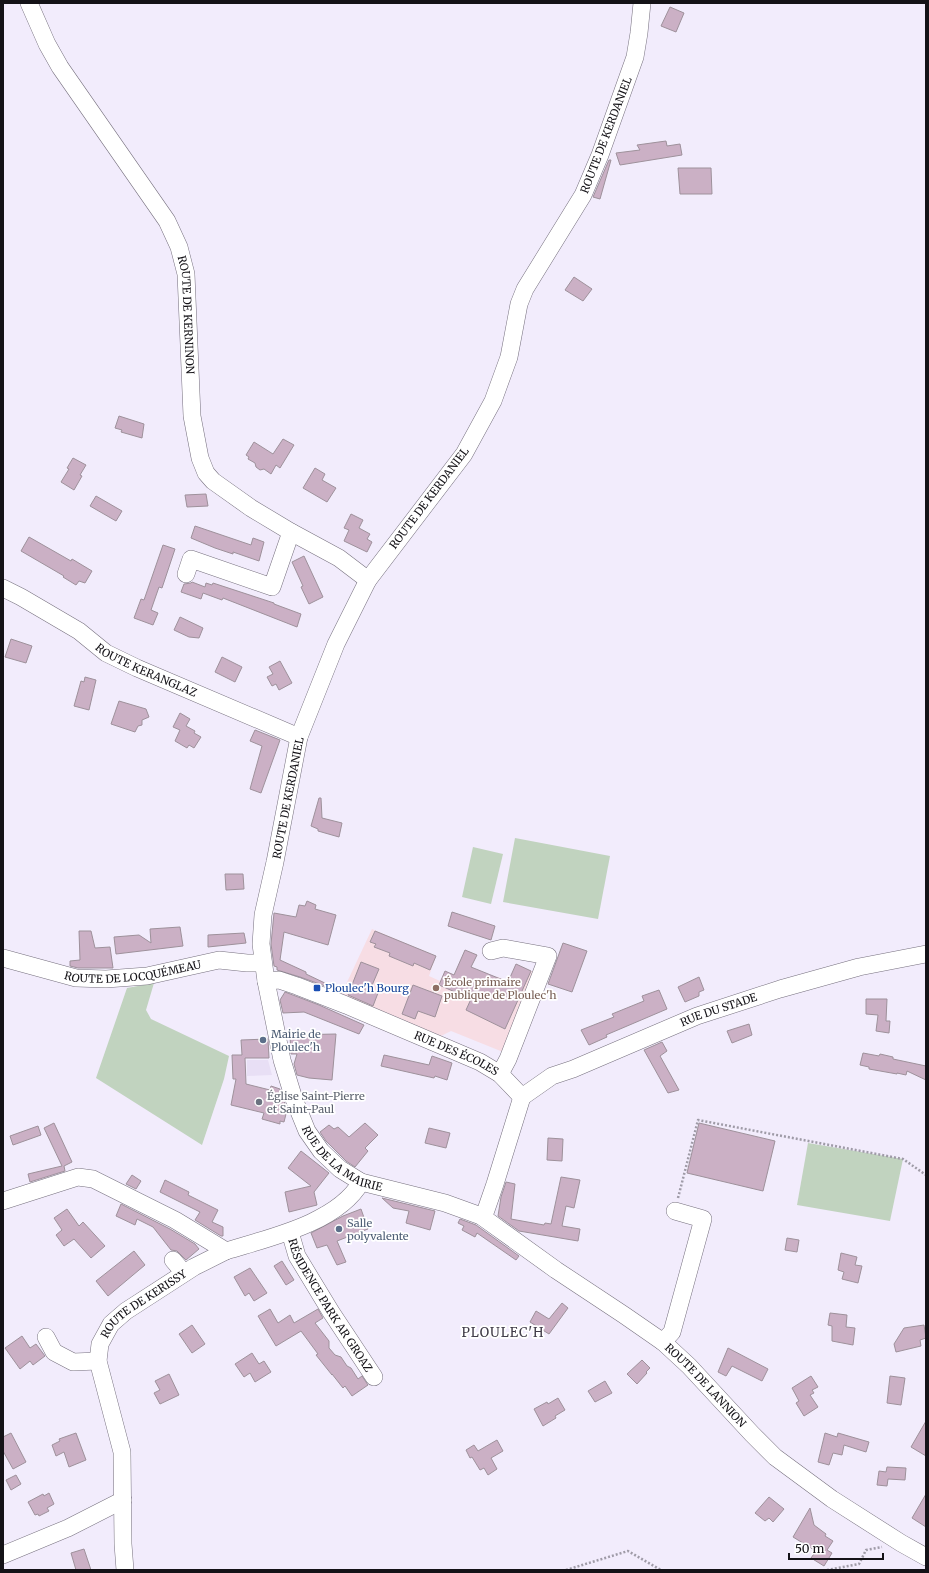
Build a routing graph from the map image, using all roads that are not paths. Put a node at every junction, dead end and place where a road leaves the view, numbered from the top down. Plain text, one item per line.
1 (29, 3) edge
2 (642, 3) edge
3 (291, 532) junction
4 (186, 574) dead end
5 (368, 580) junction
6 (3, 588) edge
7 (299, 737) junction
8 (490, 951) dead end
9 (926, 954) edge
10 (3, 958) edge
11 (263, 963) junction
12 (266, 981) junction
13 (500, 1074) junction
14 (522, 1097) junction
15 (361, 1182) junction
16 (3, 1201) edge
17 (675, 1211) road end
18 (481, 1216) junction
19 (290, 1232) junction
20 (226, 1250) junction
21 (173, 1260) dead end
22 (184, 1273) junction
23 (46, 1337) dead end
24 (663, 1342) junction
25 (98, 1361) junction
26 (374, 1378) dead end
27 (123, 1500) junction
28 (3, 1555) edge
29 (926, 1557) edge
30 (125, 1570) edge

1 - 3 street, ROUTE DE KERNINON
2 - 5 street, ROUTE DE KERDANIEL
3 - 4 street
3 - 5 street, ROUTE DE KERNINON
5 - 7 street, ROUTE DE KERDANIEL
6 - 7 street, ROUTE KERANGLAZ
7 - 11 street, ROUTE DE KERDANIEL
8 - 13 street
9 - 14 street, RUE DU STADE
10 - 11 street, ROUTE DE LOCQUÉMEAU
11 - 12 street, ROUTE DE KERDANIEL
12 - 13 street, RUE DES ÉCOLES
12 - 15 street, RUE DE LA MAIRIE
13 - 14 street, RUE DES ÉCOLES
14 - 18 street
15 - 18 street, RUE DE LA MAIRIE
15 - 19 street, ROUTE DE KERISSY
16 - 20 street
17 - 24 street
18 - 24 street, ROUTE DE LANNION
19 - 20 street, ROUTE DE KERISSY
19 - 26 street, RÉSIDENCE PARK AR GROAZ
20 - 22 street, ROUTE DE KERISSY
21 - 22 street
22 - 25 street, ROUTE DE KERISSY
23 - 25 street
24 - 29 street, ROUTE DE LANNION
25 - 27 street, ROUTE DE KERISSY
27 - 28 street
27 - 30 street, ROUTE DE KERISSY

